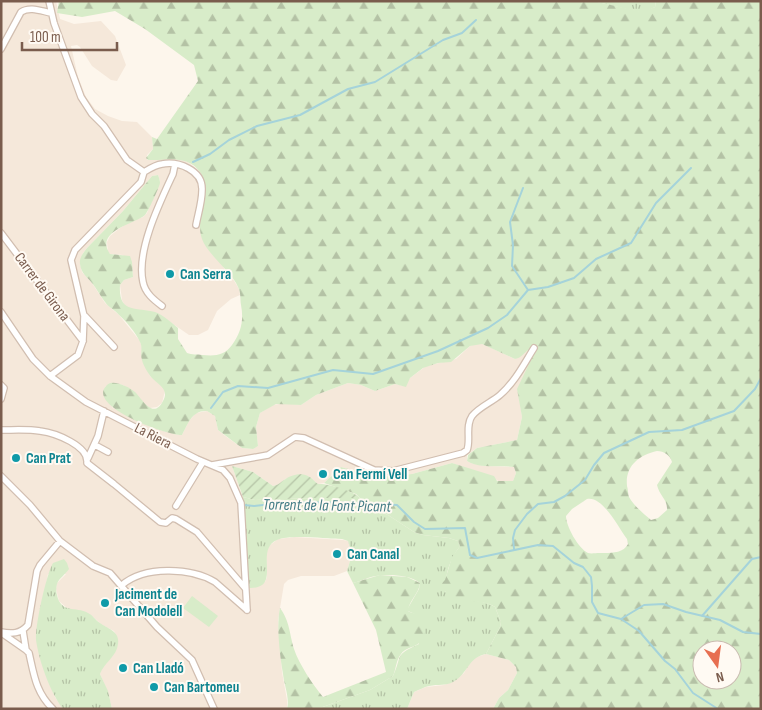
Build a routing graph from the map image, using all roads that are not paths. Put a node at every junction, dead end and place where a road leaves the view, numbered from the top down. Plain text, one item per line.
1 (49, 1) edge
2 (50, 13) junction
3 (1, 49) edge
4 (175, 164) junction
5 (144, 172) junction
6 (196, 225) dead end
7 (1, 233) edge
8 (162, 306) dead end
9 (1, 312) edge
10 (84, 316) junction
11 (83, 341) junction
12 (114, 347) dead end
13 (534, 348) dead end
14 (50, 376) junction
15 (3, 387) edge
16 (1, 399) edge
17 (104, 411) junction
18 (1, 430) edge
19 (95, 445) junction
20 (108, 452) dead end
21 (88, 458) junction
22 (203, 462) junction
23 (212, 465) junction
24 (1, 476) edge
25 (176, 506) dead end
26 (60, 541) junction
27 (122, 585) junction
28 (245, 588) junction
29 (23, 631) junction
30 (1, 632) edge
31 (26, 650) junction
32 (53, 709) edge
33 (214, 709) edge

1 - 2 street
2 - 3 street
2 - 5 street
4 - 5 street
4 - 6 street
4 - 8 street
5 - 10 street
7 - 11 street, Carrer de Girona
9 - 14 street, La Riera
10 - 11 street
10 - 12 street
11 - 14 street
13 - 23 street
14 - 17 street, La Riera
15 - 16 street
17 - 19 street
17 - 22 street, La Riera
18 - 21 street
19 - 20 street
19 - 21 street
21 - 28 street
22 - 23 street, La Riera
22 - 25 street
23 - 28 street, La Riera
24 - 26 street
26 - 27 street
26 - 29 street
27 - 28 street, La Riera
27 - 33 street
29 - 30 street
29 - 31 street
30 - 31 street
31 - 32 street

